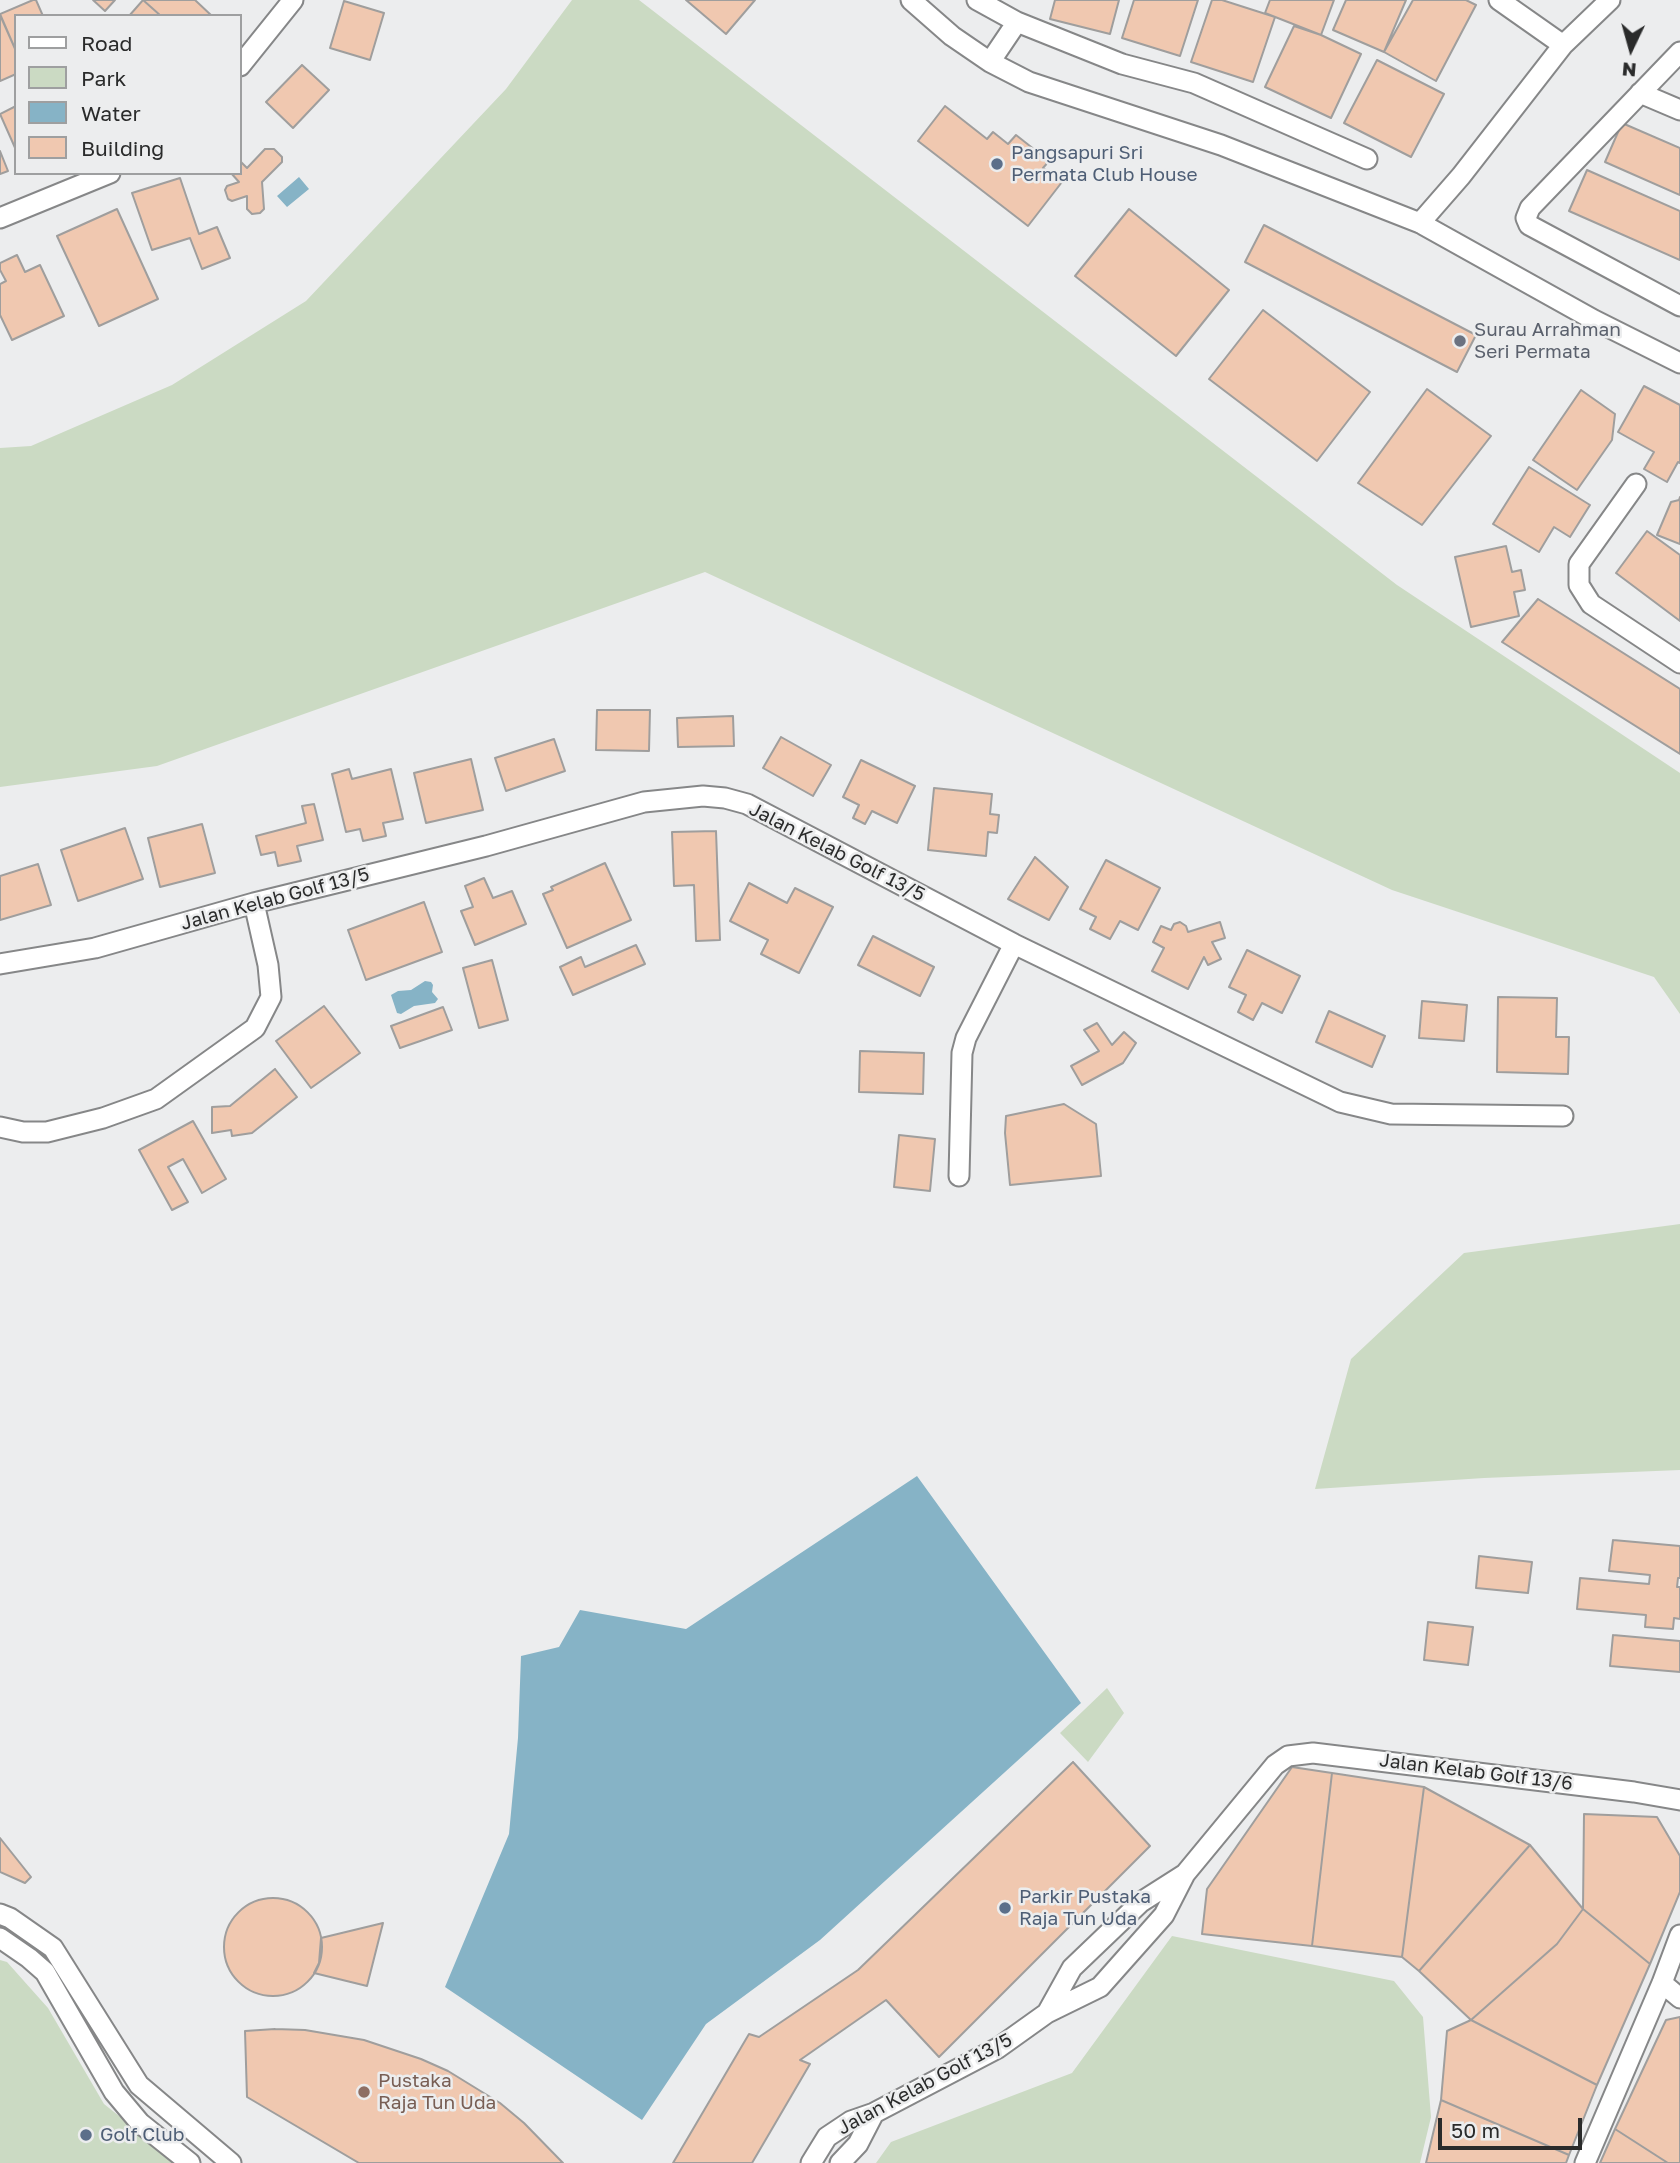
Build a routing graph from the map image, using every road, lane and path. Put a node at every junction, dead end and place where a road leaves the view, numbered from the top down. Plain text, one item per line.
1 (293, 0) edge
2 (911, 0) edge
3 (977, 0) edge
4 (1499, 0) edge
5 (1610, 0) edge
6 (1017, 22) junction
7 (1563, 45) junction
8 (1680, 51) edge
9 (990, 62) junction
10 (242, 64) edge
11 (1640, 93) junction
12 (1680, 110) edge
13 (1367, 159) dead end
14 (105, 175) edge
15 (0, 218) edge
16 (1420, 223) junction
17 (1680, 306) edge
18 (1680, 363) edge
19 (1636, 484) dead end
20 (1680, 663) edge
21 (254, 903) junction
22 (1014, 944) junction
23 (0, 964) edge
24 (1563, 1116) dead end
25 (0, 1127) edge
26 (959, 1176) dead end
27 (1275, 1765) joint
28 (1680, 1800) edge
29 (1185, 1874) junction
30 (0, 1914) edge
31 (1680, 1935) edge
32 (0, 1938) edge
33 (1662, 1983) junction
34 (1680, 1998) edge
35 (1047, 2012) junction
36 (874, 2113) junction
37 (190, 2163) edge
38 (231, 2163) edge
39 (811, 2163) edge
40 (840, 2163) edge
41 (1584, 2163) edge

1 - 10 street
2 - 9 street
3 - 6 street
4 - 7 street
5 - 7 street
6 - 9 street
6 - 13 street
7 - 16 street
8 - 11 street
9 - 16 street
11 - 12 street
11 - 17 street
14 - 15 street
16 - 18 street
19 - 20 street
21 - 22 street, Jalan Kelab Golf 13/5
21 - 23 street, Jalan Kelab Golf 13/5
21 - 25 street
22 - 24 street, Jalan Kelab Golf 13/5
22 - 26 street
27 - 28 street, Jalan Kelab Golf 13/6
27 - 29 street, Jalan Kelab Golf 13/5
29 - 35 street, Jalan Kelab Golf 13/5
29 - 35 street, Jalan Kelab Golf 13/5
30 - 38 street
31 - 33 street
32 - 37 street
33 - 34 street
33 - 41 street
35 - 36 street, Jalan Kelab Golf 13/5
36 - 39 street, Jalan Kelab Golf 13/5
36 - 40 street

